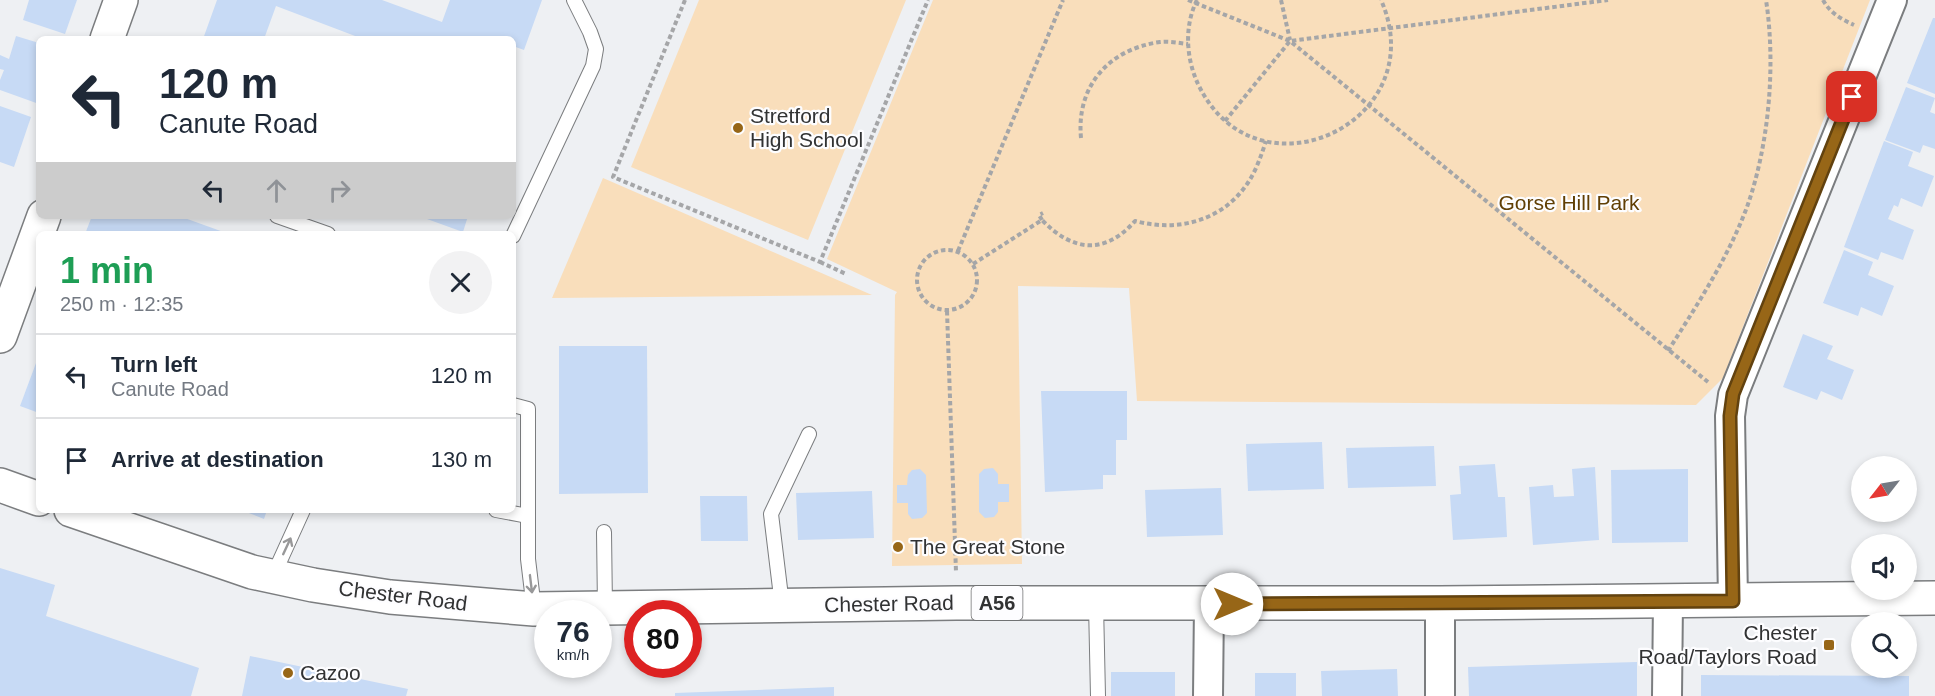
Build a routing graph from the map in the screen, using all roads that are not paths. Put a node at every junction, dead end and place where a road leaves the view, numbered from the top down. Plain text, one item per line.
1 (121, 0) edge
2 (574, 0) edge
3 (1892, 0) edge
4 (108, 36) edge
5 (286, 219) edge
6 (320, 231) edge
7 (515, 231) edge
8 (36, 238) edge
9 (0, 336) edge
10 (516, 406) edge
11 (809, 434) dead end
12 (516, 454) edge
13 (528, 456) junction
14 (0, 485) edge
15 (36, 498) edge
16 (80, 513) edge
17 (302, 513) edge
18 (512, 513) edge
19 (528, 516) junction
20 (604, 532) dead end
21 (273, 576) junction
22 (1935, 598) edge
23 (605, 600) edge
24 (1668, 601) junction
25 (1733, 601) junction
26 (1440, 603) junction
27 (1096, 604) junction
28 (1209, 604) junction
29 (782, 605) junction
30 (612, 608) edge
31 (534, 609) joint
32 (1098, 696) edge
33 (1208, 696) edge
34 (1440, 696) edge
35 (1667, 696) edge

1 - 4 main road
2 - 7 lane
3 - 25 street
5 - 6 lane
8 - 9 main road
10 - 13 lane
11 - 29 lane
12 - 13 lane
13 - 19 lane
14 - 15 main road
16 - 21 main road, Chester Road / A56
21 -> 17 lane
18 - 19 lane
19 -> 31 lane
20 - 23 lane
21 - 31 main road, Chester Road / A56
22 - 25 main road, Chester Road / A56
24 - 25 main road, Chester Road / A56
24 - 26 main road, Chester Road / A56
24 - 35 street
26 - 28 main road, Chester Road / A56
26 - 34 street
27 - 28 main road, Chester Road / A56
27 - 29 main road, Chester Road / A56
27 - 32 lane
28 - 33 street
29 - 30 main road, Chester Road / A56

